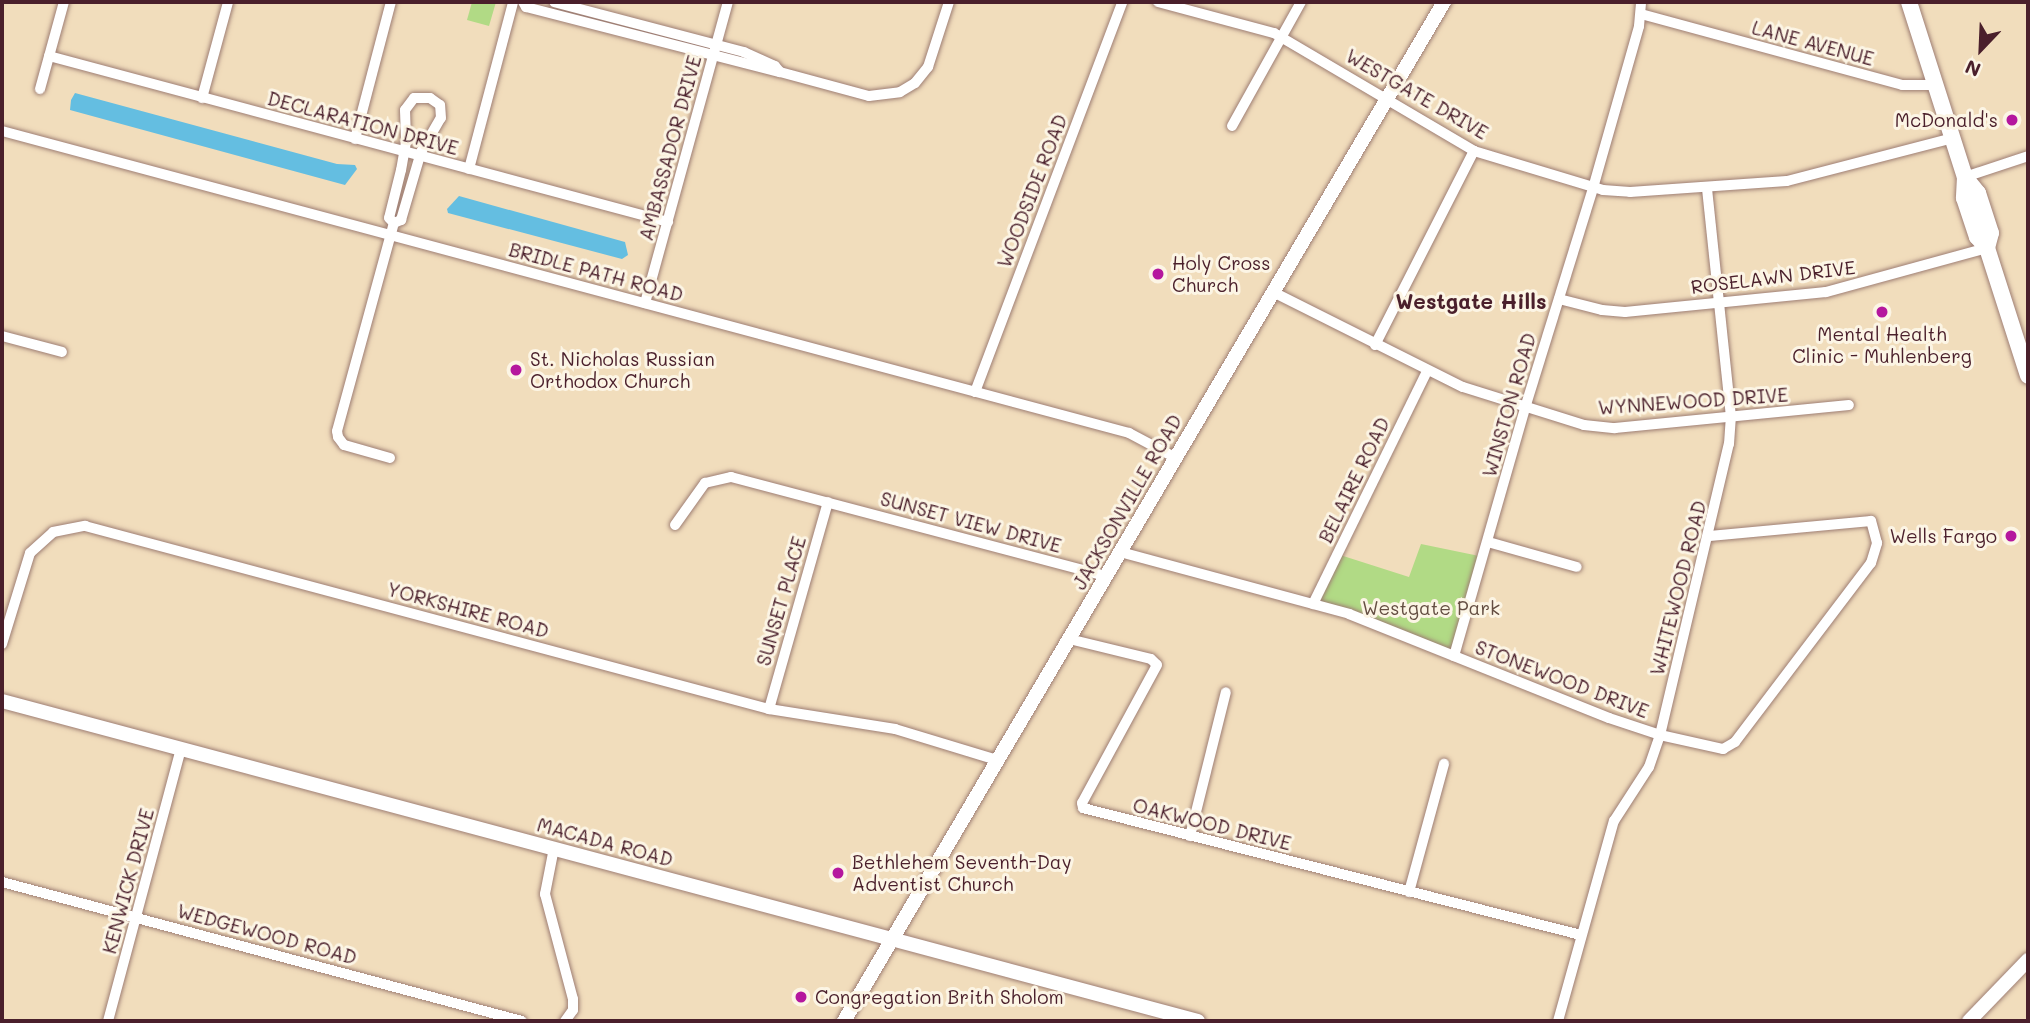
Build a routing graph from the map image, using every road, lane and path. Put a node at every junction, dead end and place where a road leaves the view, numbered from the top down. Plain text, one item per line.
1 (64, 2) edge
2 (228, 2) edge
3 (391, 2) edge
4 (513, 2) edge
5 (523, 2) edge
6 (555, 2) edge
7 (607, 2) edge
8 (727, 2) edge
9 (949, 2) edge
10 (1122, 2) edge
11 (1158, 2) edge
12 (1301, 2) edge
13 (1444, 2) edge
14 (1909, 2) edge
15 (1185, 5) edge
16 (1641, 8) edge
17 (603, 15) junction
18 (600, 26) junction
19 (1281, 36) junction
20 (716, 45) junction
21 (49, 57) junction
22 (713, 57) junction
23 (780, 72) junction
24 (1936, 85) junction
25 (40, 89) dead end
26 (202, 98) junction
27 (1387, 98) junction
28 (1232, 126) dead end
29 (2, 131) edge
30 (1953, 138) junction
31 (355, 139) junction
32 (1474, 151) junction
33 (404, 152) junction
34 (419, 156) junction
35 (2028, 156) edge
36 (469, 169) junction
37 (1965, 177) junction
38 (1707, 187) junction
39 (1593, 188) junction
40 (668, 222) junction
41 (394, 223) junction
42 (390, 235) junction
43 (1987, 248) junction
44 (1273, 292) junction
45 (1559, 299) junction
46 (645, 303) junction
47 (1719, 303) junction
48 (2, 336) edge
49 (1375, 345) junction
50 (62, 352) dead end
51 (1427, 371) junction
52 (2028, 376) edge
53 (975, 392) junction
54 (1849, 405) dead end
55 (1525, 408) junction
56 (1731, 418) junction
57 (1176, 457) junction
58 (390, 458) dead end
59 (828, 502) junction
60 (675, 524) dead end
61 (1710, 536) junction
62 (1488, 542) junction
63 (1120, 552) junction
64 (1577, 567) dead end
65 (1106, 576) junction
66 (1313, 604) junction
67 (1069, 639) junction
68 (2, 645) edge
69 (1454, 656) junction
70 (1226, 692) dead end
71 (2, 701) edge
72 (769, 709) junction
73 (1660, 735) junction
74 (181, 748) junction
75 (998, 760) junction
76 (1444, 764) dead end
77 (1190, 836) junction
78 (554, 848) junction
79 (2, 882) edge
80 (1409, 892) junction
81 (137, 918) junction
82 (1581, 935) junction
83 (892, 940) junction
84 (2028, 960) edge
85 (108, 1021) edge
86 (522, 1021) edge
87 (565, 1021) edge
88 (844, 1021) edge
89 (1198, 1021) edge
90 (1558, 1021) edge
91 (1969, 1021) edge

1 - 21 street
2 - 26 street
3 - 31 street
4 - 36 street
5 - 18 street
6 - 17 street
7 - 17 street
8 - 20 street, AMBASSADOR DRIVE
9 - 23 street
10 - 53 street, WOODSIDE ROAD
11 - 15 street, WESTGATE DRIVE
12 - 19 street
13 - 27 street, JACKSONVILLE ROAD
14 - 24 main road
15 - 19 street, WESTGATE DRIVE
16 - 24 street, LANE AVENUE
16 - 39 street, WINSTON ROAD
17 - 18 street
17 - 20 street
18 - 22 street
19 - 27 street, WESTGATE DRIVE
19 - 28 street
20 - 22 street, AMBASSADOR DRIVE
20 - 23 street
21 - 25 street
21 - 26 street, DECLARATION DRIVE
22 - 23 street
22 - 40 street, AMBASSADOR DRIVE
24 - 30 main road
26 - 31 street, DECLARATION DRIVE
27 - 32 street, WESTGATE DRIVE
27 - 44 street, JACKSONVILLE ROAD
29 - 42 street, BRIDLE PATH ROAD
30 - 37 main road
30 - 38 street, WESTGATE DRIVE
31 - 33 street, DECLARATION DRIVE
32 - 39 street, WESTGATE DRIVE
32 - 49 street
33 - 34 street, DECLARATION DRIVE
33 - 34 street
33 - 41 street
34 - 36 street, DECLARATION DRIVE
34 - 41 street
35 - 37 street
36 - 40 street, DECLARATION DRIVE
37 - 43 main road
38 - 39 street, WESTGATE DRIVE
38 - 47 street, WHITEWOOD ROAD
39 - 45 street, WINSTON ROAD
40 - 46 street, AMBASSADOR DRIVE
41 - 42 street
42 - 46 street, BRIDLE PATH ROAD
42 - 58 street
43 - 47 street, ROSELAWN DRIVE
43 - 52 main road
44 - 49 street, WYNNEWOOD DRIVE
44 - 57 street, JACKSONVILLE ROAD
45 - 47 street, ROSELAWN DRIVE
45 - 55 street, WINSTON ROAD
46 - 53 street, BRIDLE PATH ROAD
47 - 56 street, WHITEWOOD ROAD
48 - 50 street
49 - 51 street, WYNNEWOOD DRIVE
51 - 55 street, WYNNEWOOD DRIVE
51 - 66 street, BELAIRE ROAD
53 - 57 street, BRIDLE PATH ROAD
54 - 56 street, WYNNEWOOD DRIVE
55 - 56 street, WYNNEWOOD DRIVE
55 - 62 street, WINSTON ROAD
56 - 61 street, WHITEWOOD ROAD
57 - 63 street, JACKSONVILLE ROAD
59 - 60 street, SUNSET VIEW DRIVE
59 - 65 street, SUNSET VIEW DRIVE
59 - 72 street, SUNSET PLACE
61 - 73 street, WHITEWOOD ROAD
61 - 73 street, STONEWOOD DRIVE
62 - 64 street
62 - 69 street, WINSTON ROAD
63 - 65 street, JACKSONVILLE ROAD
63 - 66 street, STONEWOOD DRIVE
65 - 67 street, JACKSONVILLE ROAD
66 - 69 street, STONEWOOD DRIVE
67 - 75 street, JACKSONVILLE ROAD
67 - 77 street, OAKWOOD DRIVE
68 - 72 street, YORKSHIRE ROAD
69 - 73 street, STONEWOOD DRIVE
70 - 77 street
71 - 74 street, MACADA ROAD
72 - 75 street, YORKSHIRE ROAD
73 - 82 street, WHITEWOOD ROAD
74 - 78 street, MACADA ROAD
74 - 81 street, KENWICK DRIVE
75 - 83 street, JACKSONVILLE ROAD
76 - 80 street
77 - 80 street, OAKWOOD DRIVE
78 - 83 street, MACADA ROAD
78 - 87 street
79 - 81 street, WEDGEWOOD ROAD
80 - 82 street, OAKWOOD DRIVE
81 - 85 street, KENWICK DRIVE
81 - 86 street, WEDGEWOOD ROAD
82 - 90 street, WHITEWOOD ROAD
83 - 88 street, JACKSONVILLE ROAD
83 - 89 street, MACADA ROAD
84 - 91 street

